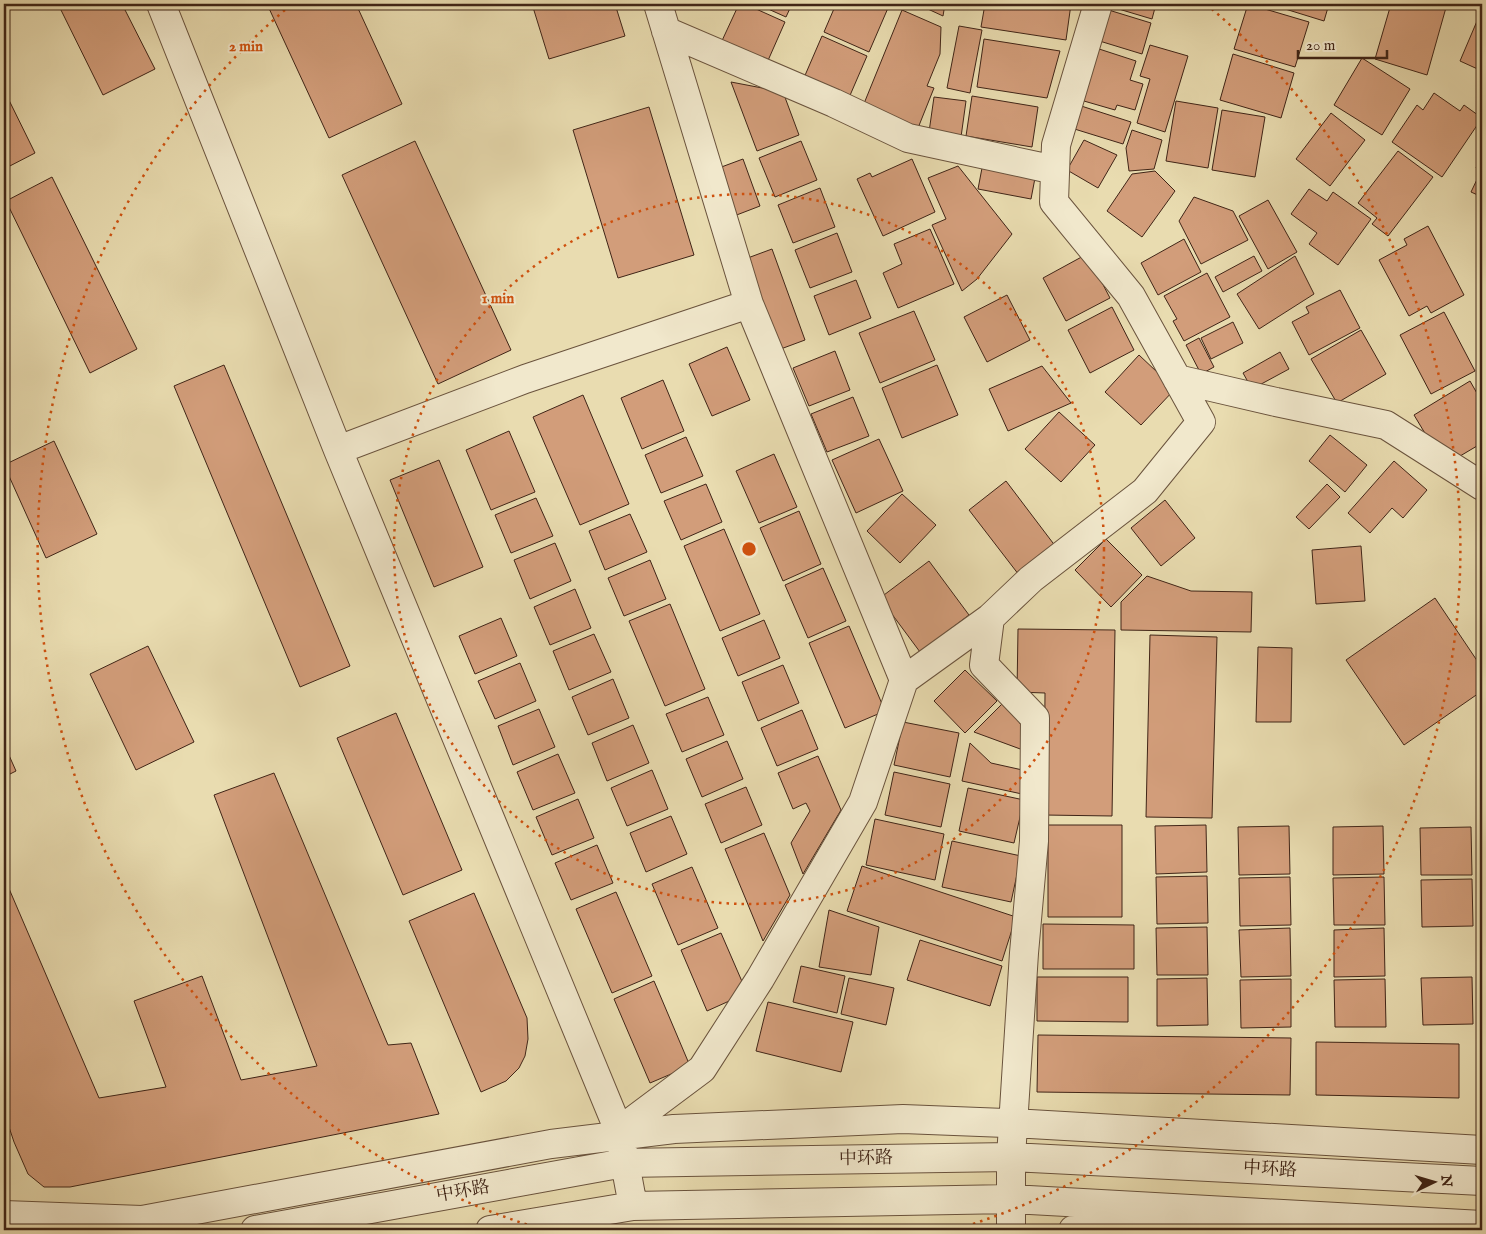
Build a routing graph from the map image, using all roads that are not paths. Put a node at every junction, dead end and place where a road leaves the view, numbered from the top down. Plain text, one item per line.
1 (161, 4) edge
2 (658, 4) edge
3 (1098, 4) edge
4 (666, 31) junction
5 (1055, 170) junction
6 (749, 304) junction
7 (1177, 379) junction
8 (338, 450) junction
9 (1482, 486) edge
10 (990, 618) junction
11 (904, 680) junction
12 (1013, 1123) junction
13 (619, 1133) junction
14 (1482, 1150) edge
15 (1011, 1156) junction
16 (624, 1163) junction
17 (1482, 1181) edge
18 (1012, 1200) junction
19 (632, 1206) junction
20 (4, 1215) edge
21 (1482, 1225) edge
22 (255, 1230) edge
23 (490, 1230) edge
24 (1011, 1230) edge
25 (1073, 1230) edge
26 (1218, 1230) edge

1 - 8 street
2 - 4 street
3 - 5 street
4 - 5 street
4 - 6 street
5 - 7 street
6 - 8 street
6 - 11 street
7 - 9 street
7 - 10 street
8 - 13 street
10 - 11 street
10 - 12 street
11 - 13 street
12 - 13 street
12 - 14 street
12 - 15 street
13 - 16 street
13 - 20 street
15 - 16 street, 中环路
15 - 17 street, 中环路
15 - 18 street
16 - 19 street
16 - 22 street, 中环路
18 - 19 street
18 - 21 street
18 - 24 street
19 - 23 street
25 - 26 street

